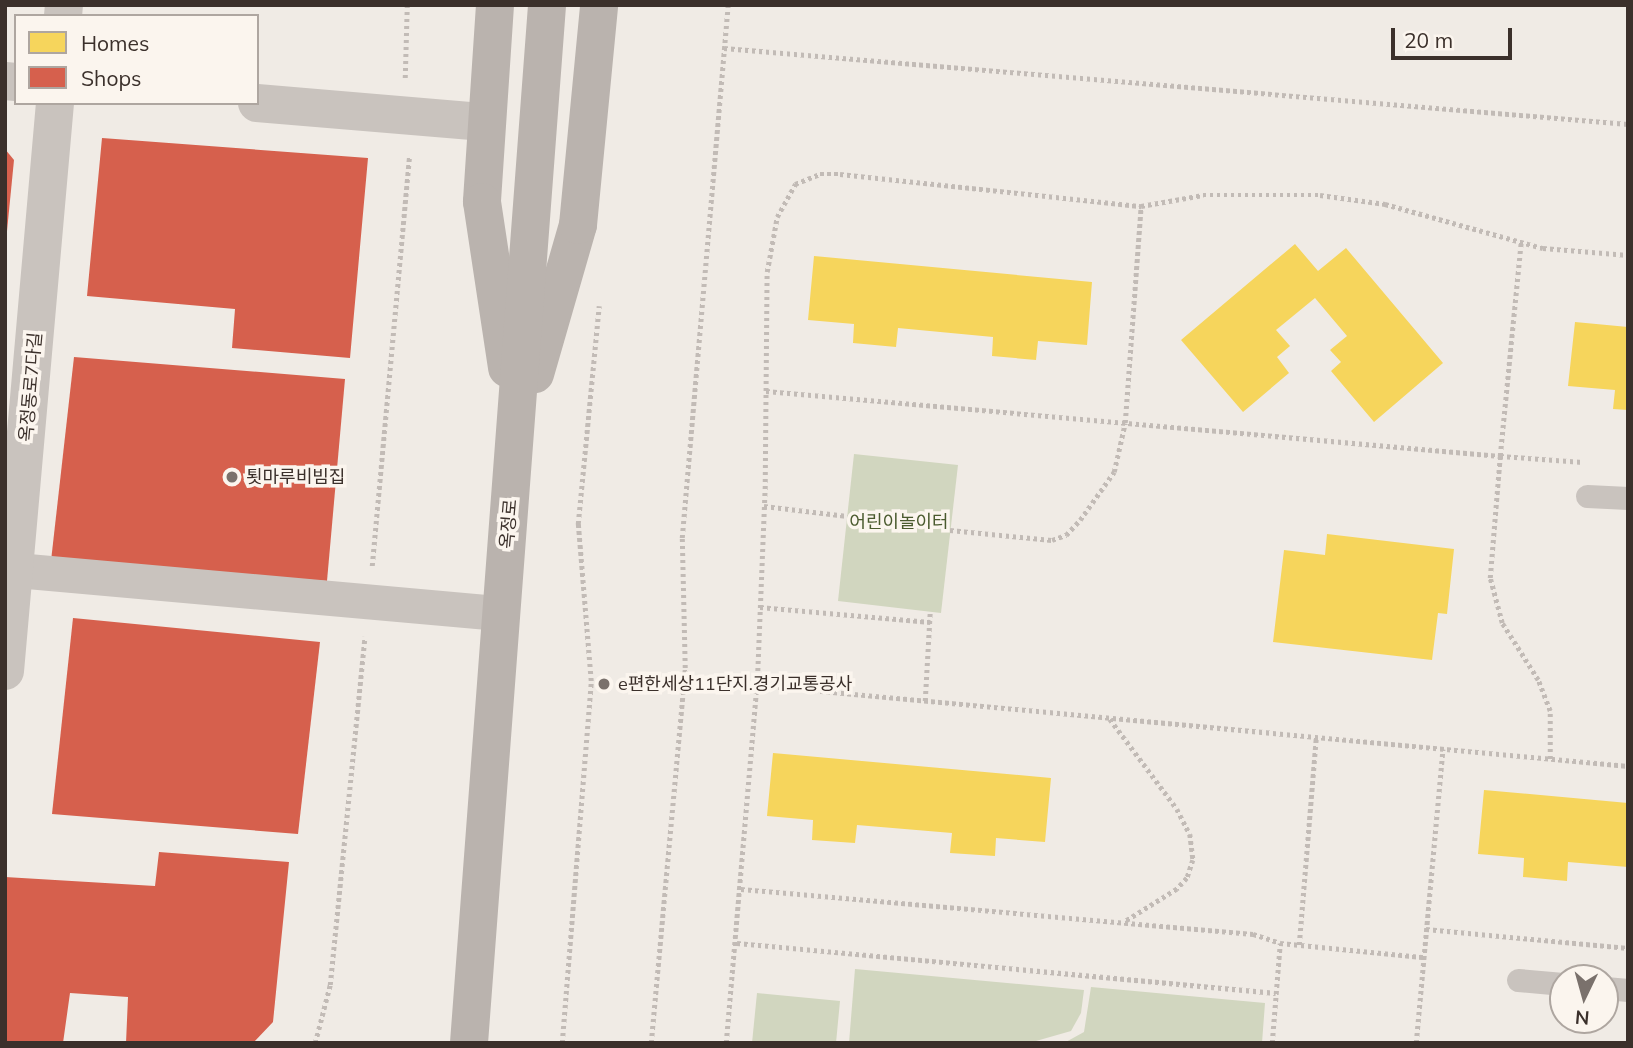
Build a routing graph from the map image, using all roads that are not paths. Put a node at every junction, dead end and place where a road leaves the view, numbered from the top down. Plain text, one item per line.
1 (495, 5) edge
2 (547, 5) edge
3 (599, 5) edge
4 (259, 103) edge
5 (55, 105) edge
6 (484, 122) junction
7 (517, 425) junction
8 (1587, 496) dead end
9 (1628, 498) edge
10 (10, 570) edge
11 (502, 613) junction
12 (5, 671) edge
13 (1518, 979) dead end
14 (1549, 982) edge
15 (469, 1043) edge

1 - 6 main road
2 - 7 main road, 옥정로
3 - 7 main road
4 - 6 street
5 - 10 street, 옥정동로7다길
6 - 7 main road
7 - 11 main road, 옥정로
8 - 9 lane
10 - 11 street
10 - 12 street, 옥정동로7다길
11 - 15 main road, 옥정로
13 - 14 lane

